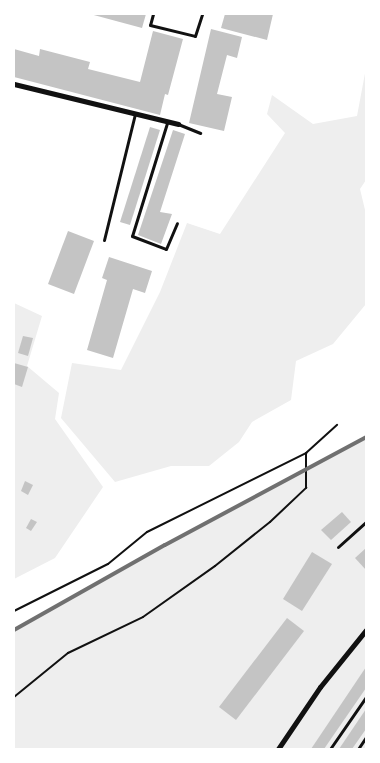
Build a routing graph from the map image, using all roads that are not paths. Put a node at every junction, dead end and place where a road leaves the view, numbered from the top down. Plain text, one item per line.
1 (153, 14) edge
2 (202, 14) edge
3 (14, 84) edge
4 (135, 114) junction
5 (167, 123) junction
6 (178, 124) joint
7 (200, 133) dead end
8 (177, 222) dead end
9 (104, 240) dead end
10 (366, 522) edge
11 (338, 547) dead end
12 (366, 630) edge
13 (366, 697) edge
14 (366, 737) edge
15 (278, 749) edge
16 (330, 749) edge
17 (358, 749) edge

1 - 2 lane
3 - 4 street
4 - 5 street
4 - 9 lane
5 - 6 street
5 - 8 lane
6 - 7 lane
10 - 11 lane
12 - 15 street
13 - 16 lane
14 - 17 lane

